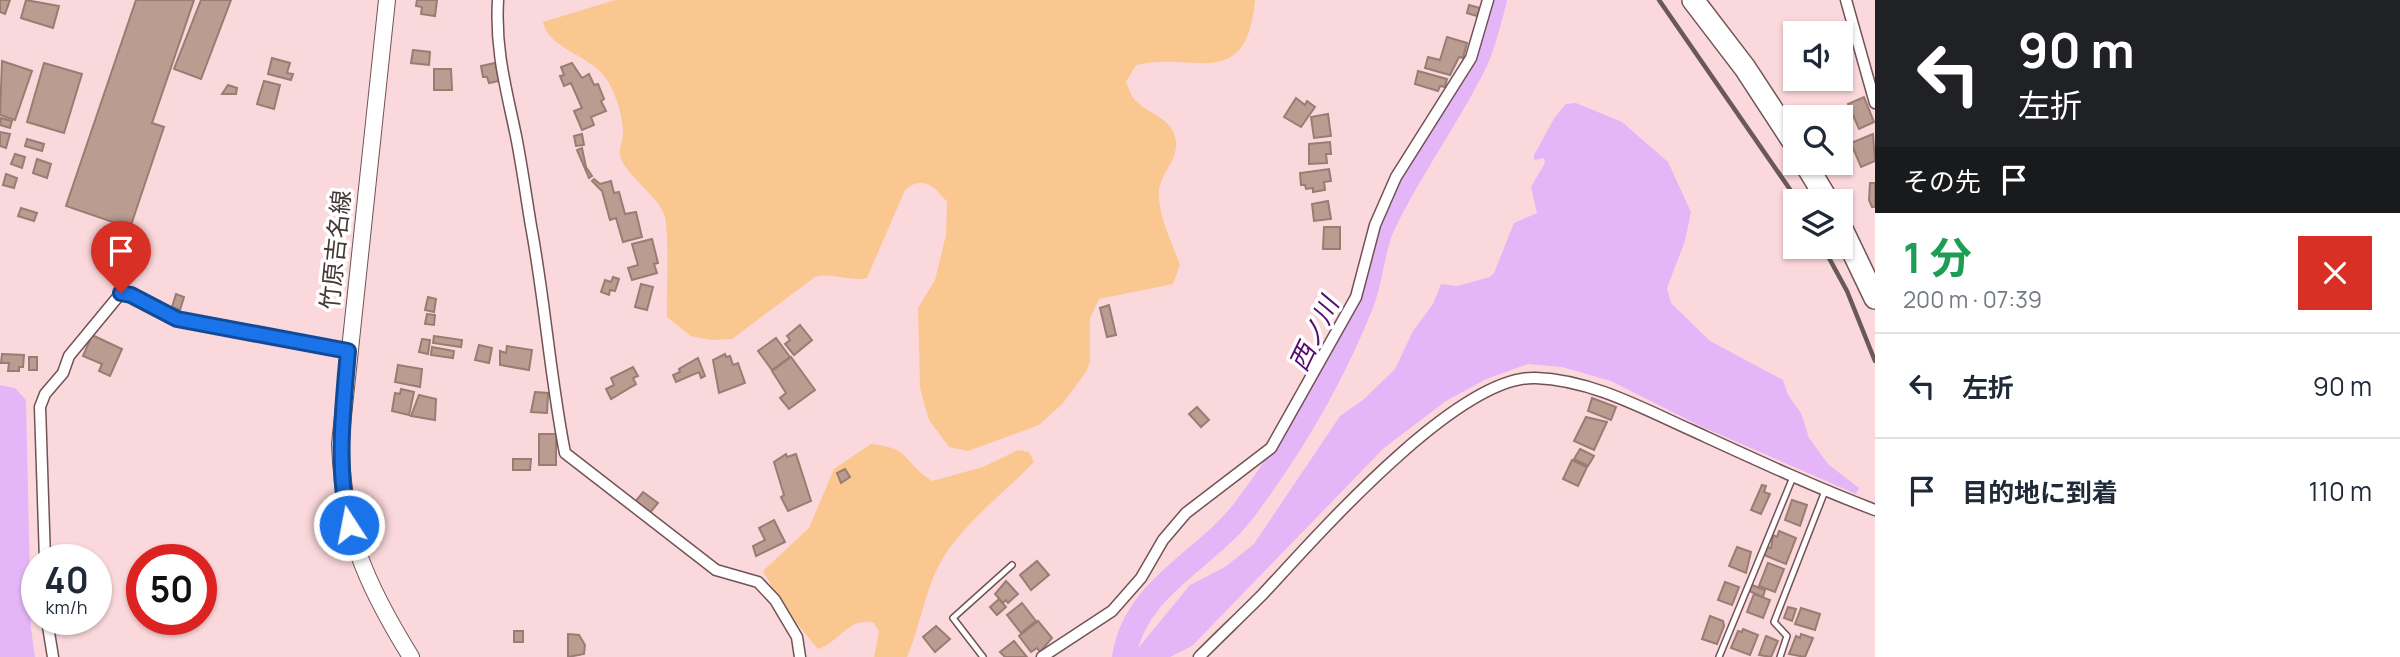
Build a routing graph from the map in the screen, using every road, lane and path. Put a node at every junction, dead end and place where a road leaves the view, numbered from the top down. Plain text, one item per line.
1 (387, 0) edge
2 (498, 0) edge
3 (1488, 0) edge
4 (1693, 0) edge
5 (1846, 0) edge
6 (1873, 89) edge
7 (1875, 103) edge
8 (1783, 126) edge
9 (1853, 252) edge
10 (1875, 298) edge
11 (348, 351) junction
12 (1793, 477) junction
13 (1825, 491) junction
14 (1875, 510) edge
15 (44, 544) edge
16 (1012, 565) dead end
17 (49, 635) edge
18 (53, 657) edge
19 (411, 657) edge
20 (800, 657) edge
21 (984, 657) edge
22 (1042, 657) edge
23 (1199, 657) edge
24 (1719, 657) edge
25 (1780, 657) edge

1 - 11 main road, 竹原吉名線
2 - 20 street
3 - 22 street
4 - 8 highway
5 - 6 street
6 - 7 street
9 - 10 highway
11 - 15 street
11 - 19 main road, 竹原吉名線
12 - 13 street
12 - 23 street
12 - 24 lane
13 - 14 street
13 - 25 lane
16 - 21 lane
17 - 18 street

